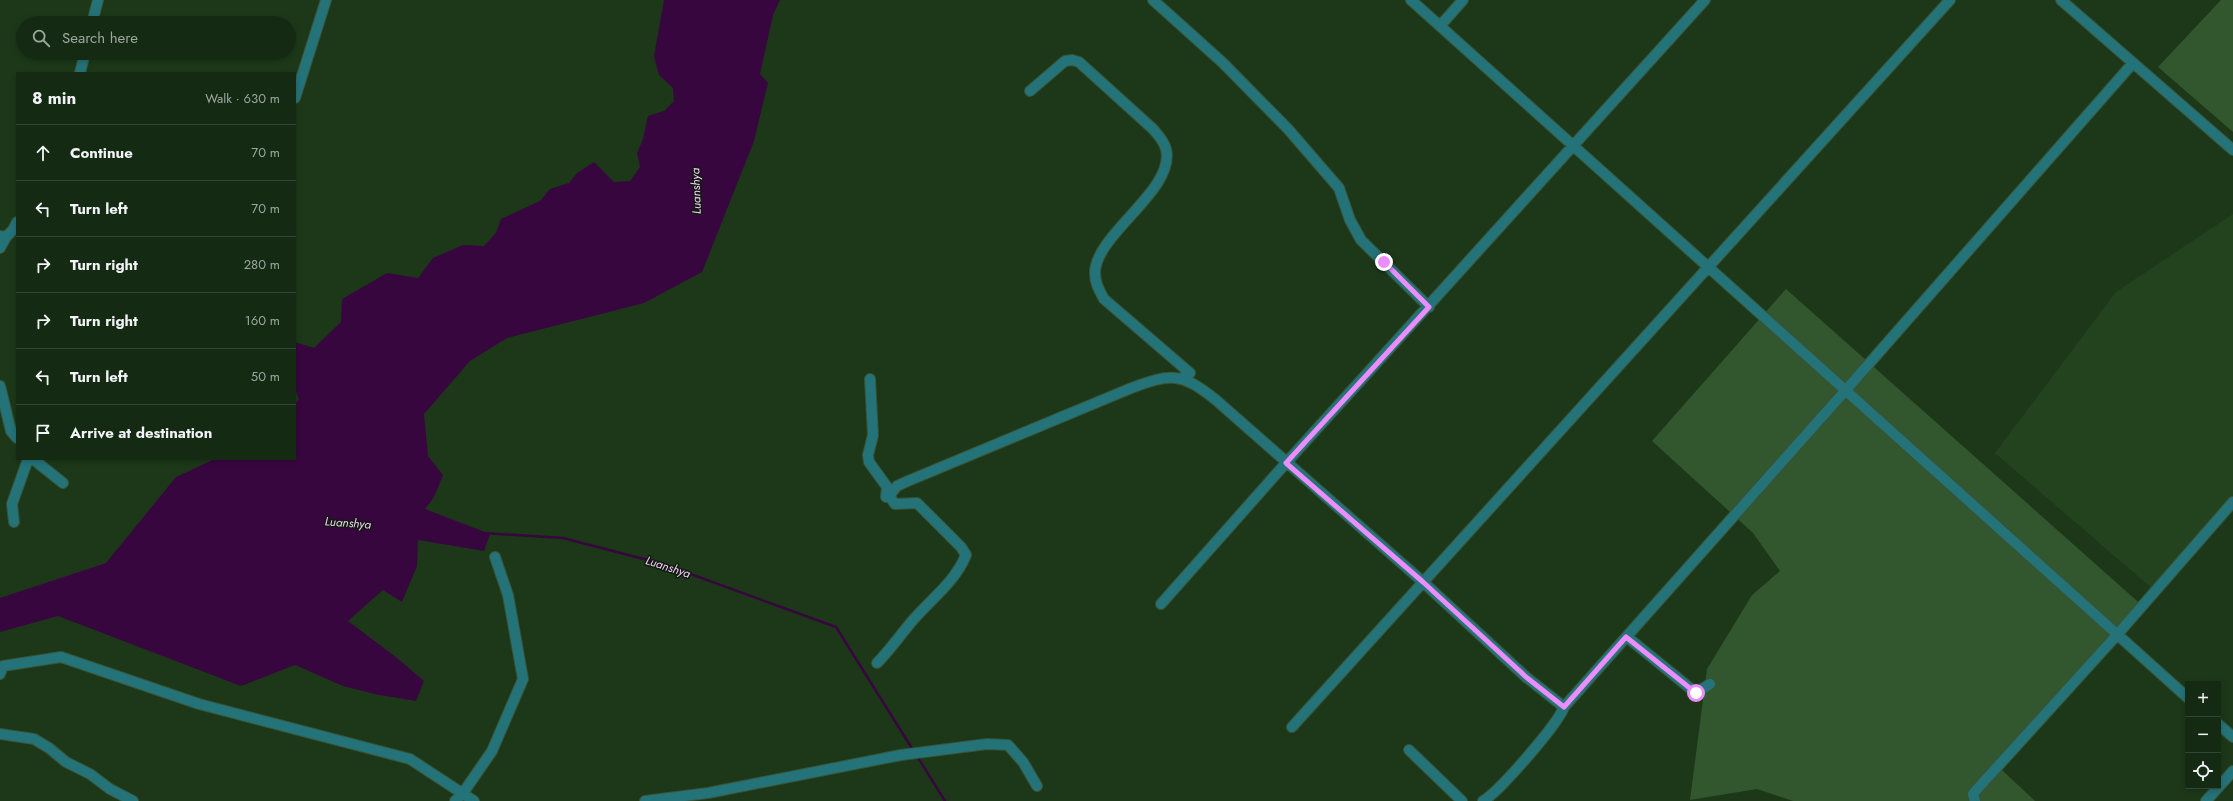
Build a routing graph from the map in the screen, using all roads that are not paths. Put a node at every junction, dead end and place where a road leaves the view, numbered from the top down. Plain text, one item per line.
1 (98, 0) edge
2 (326, 0) edge
3 (1153, 0) edge
4 (1411, 0) edge
5 (1463, 0) edge
6 (1705, 0) edge
7 (1950, 0) edge
8 (2061, 0) edge
9 (94, 16) edge
10 (1440, 26) junction
11 (83, 60) edge
12 (2133, 63) junction
13 (80, 72) edge
14 (1030, 91) dead end
15 (296, 95) edge
16 (1574, 145) junction
17 (2233, 150) edge
18 (16, 224) edge
19 (3, 237) edge
20 (0, 248) edge
21 (1707, 268) junction
22 (1429, 307) junction
23 (1182, 378) junction
24 (870, 380) dead end
25 (0, 386) edge
26 (1845, 391) junction
27 (3, 405) edge
28 (16, 437) edge
29 (28, 460) edge
30 (34, 460) edge
31 (1286, 463) junction
32 (63, 483) dead end
33 (889, 496) junction
34 (2233, 502) edge
35 (14, 522) dead end
36 (495, 557) dead end
37 (1423, 582) junction
38 (1161, 604) dead end
39 (2116, 636) junction
40 (1626, 637) junction
41 (877, 663) dead end
42 (0, 674) edge
43 (1710, 684) dead end
44 (2185, 695) edge
45 (1564, 707) junction
46 (1292, 727) dead end
47 (2221, 727) edge
48 (0, 734) edge
49 (2233, 737) edge
50 (1409, 750) dead end
51 (2233, 770) edge
52 (1037, 786) dead end
53 (463, 793) junction
54 (133, 801) edge
55 (455, 801) edge
56 (474, 801) edge
57 (645, 801) edge
58 (1462, 801) edge
59 (1483, 801) edge
60 (1975, 801) edge
61 (2206, 801) edge

1 - 9 street
2 - 15 street
3 - 22 street
4 - 10 street
5 - 10 street
6 - 16 street
7 - 21 street
8 - 12 street
10 - 16 street
11 - 13 street
12 - 17 street
12 - 26 street
14 - 23 street
16 - 21 street
16 - 22 street
18 - 19 street
19 - 20 street
21 - 26 street
21 - 37 street
22 - 31 street
23 - 31 street
23 - 33 street
24 - 33 street
25 - 27 street
26 - 39 street
26 - 40 street
27 - 28 street
29 - 35 street
30 - 32 street
31 - 37 street
31 - 38 street
33 - 41 street
34 - 39 street
36 - 53 street
37 - 45 street
37 - 46 street
39 - 44 street
39 - 60 street
40 - 43 street
40 - 45 street
42 - 53 street
45 - 59 street
47 - 49 street
48 - 54 street
50 - 58 street
51 - 61 street
52 - 57 street
53 - 55 street
53 - 56 street

